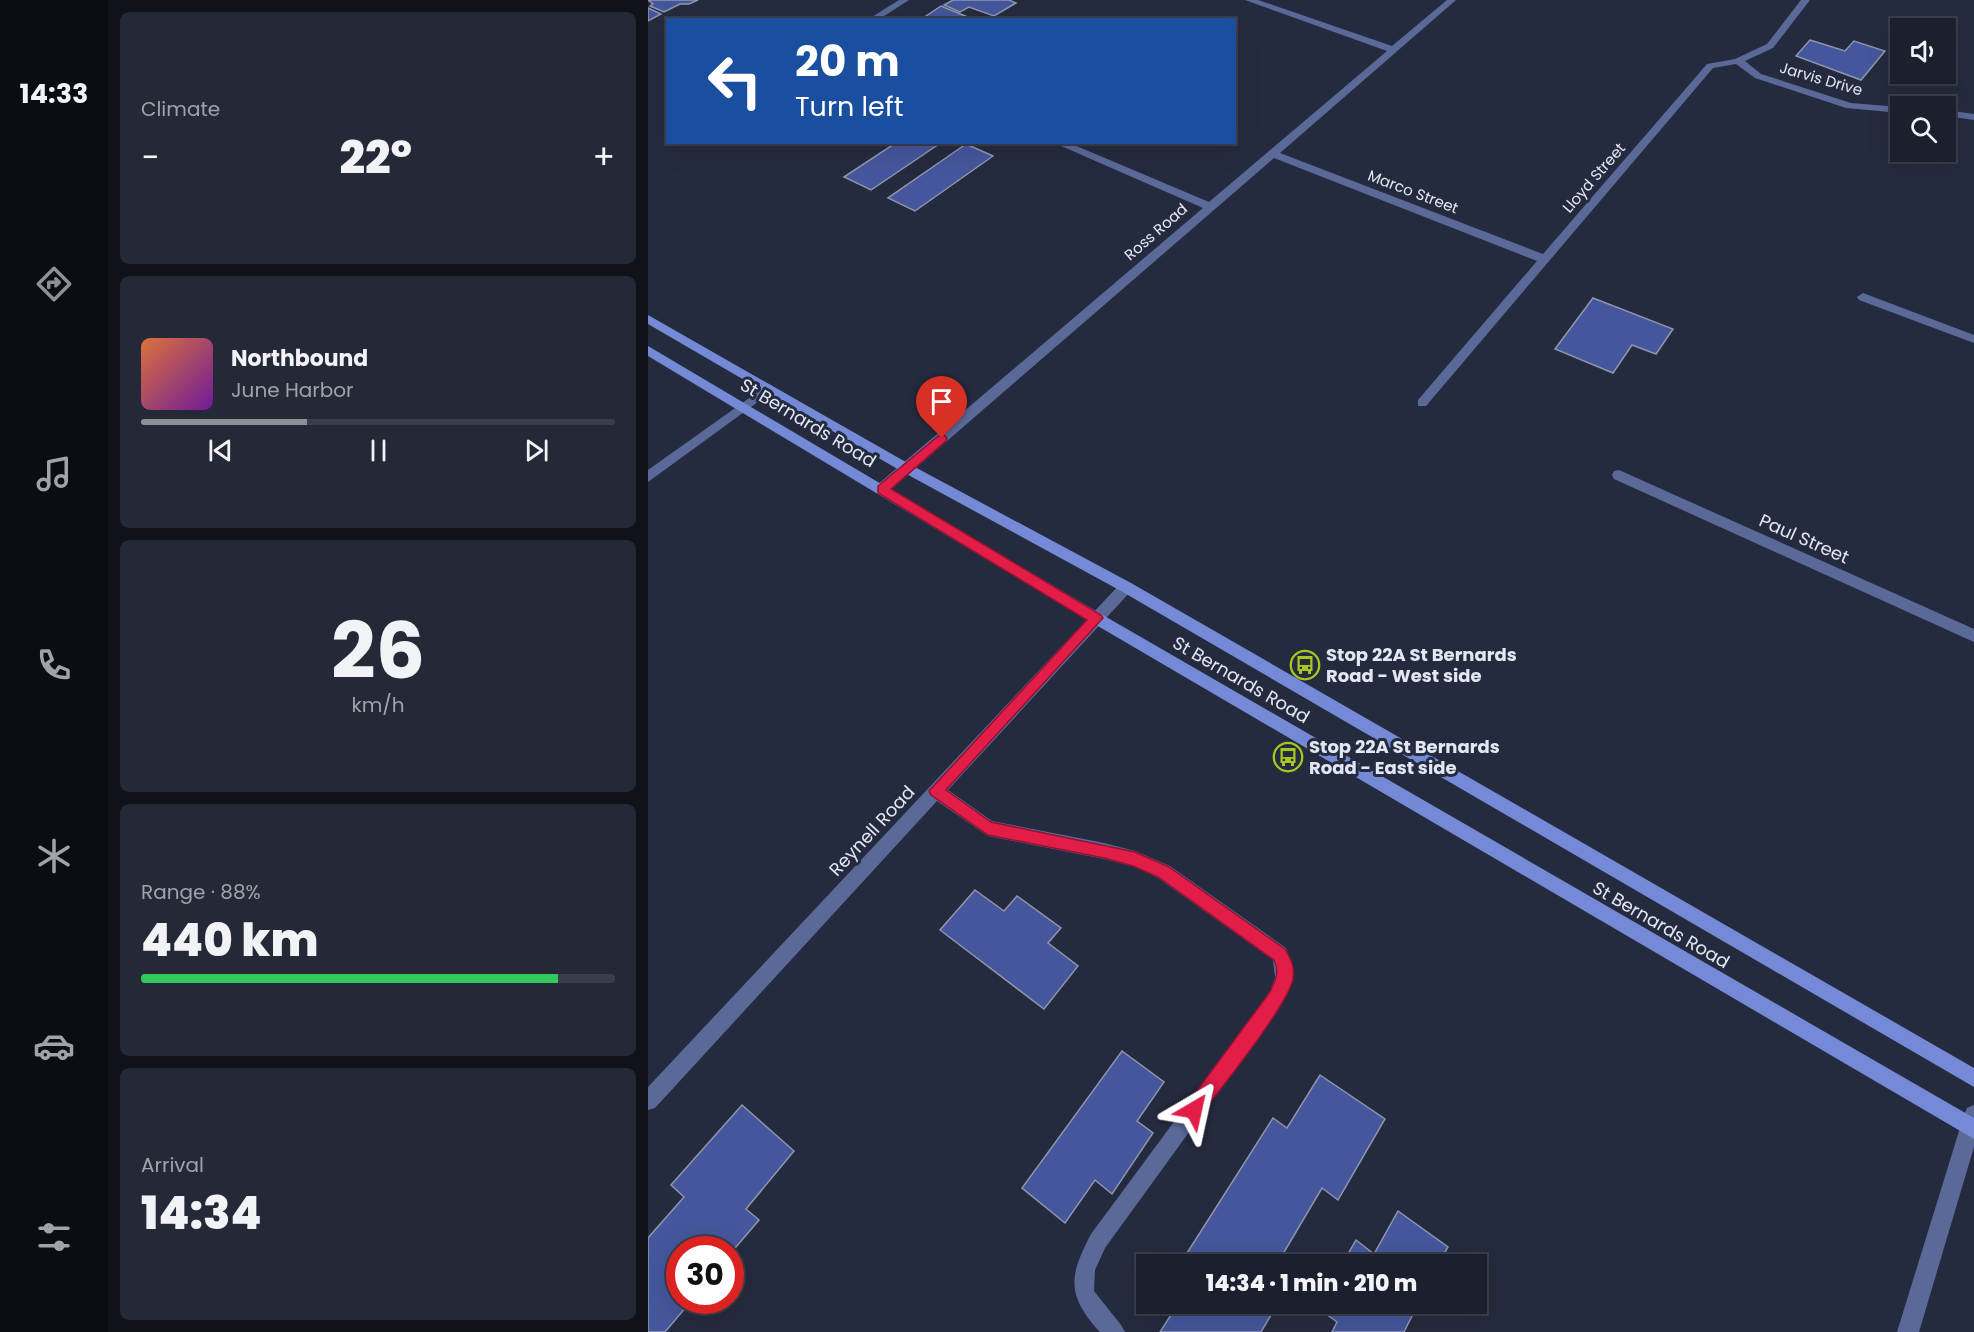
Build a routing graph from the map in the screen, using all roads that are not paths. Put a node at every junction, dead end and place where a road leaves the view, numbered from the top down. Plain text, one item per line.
1 (905, 0) edge
2 (1249, 0) edge
3 (1452, 0) edge
4 (1806, 0) edge
5 (874, 18) edge
6 (1392, 49) junction
7 (1738, 61) junction
8 (1890, 109) edge
9 (1956, 114) edge
10 (1974, 117) edge
11 (1062, 144) edge
12 (1271, 153) junction
13 (1209, 206) junction
14 (1544, 259) junction
15 (1863, 297) dead end
16 (648, 319) edge
17 (1974, 339) edge
18 (648, 350) edge
19 (769, 388) junction
20 (1422, 402) dead end
21 (743, 406) junction
22 (906, 468) junction
23 (1619, 475) dead end
24 (648, 477) edge
25 (882, 489) junction
26 (1126, 587) junction
27 (1096, 618) junction
28 (1974, 636) edge
29 (936, 791) junction
30 (1974, 1078) edge
31 (648, 1101) edge
32 (1972, 1123) edge
33 (1114, 1332) edge
34 (1908, 1332) edge

1 - 5 street
2 - 6 street
3 - 6 street, Ross Road
4 - 7 street, Lloyd Street
6 - 12 street, Ross Road
7 - 8 street, Jarvis Drive
7 - 14 street, Lloyd Street
9 - 10 street
11 - 13 street
12 - 13 street, Ross Road
12 - 14 street, Marco Street
13 - 22 street, Ross Road
14 - 20 street, Lloyd Street
15 - 17 street
16 - 19 main road, St Bernards Road
18 - 21 main road, St Bernards Road
19 - 21 street
19 - 22 main road, St Bernards Road
21 - 24 street
21 - 25 main road, St Bernards Road
22 - 25 street, Ross Road
22 - 26 main road, St Bernards Road
23 - 28 street, Paul Street
25 - 27 main road, St Bernards Road
26 - 27 street, Reynell Road
26 - 30 main road, St Bernards Road
27 - 29 street, Reynell Road
27 - 32 main road, St Bernards Road
29 - 31 street, Reynell Road
29 - 33 street
32 - 34 street

